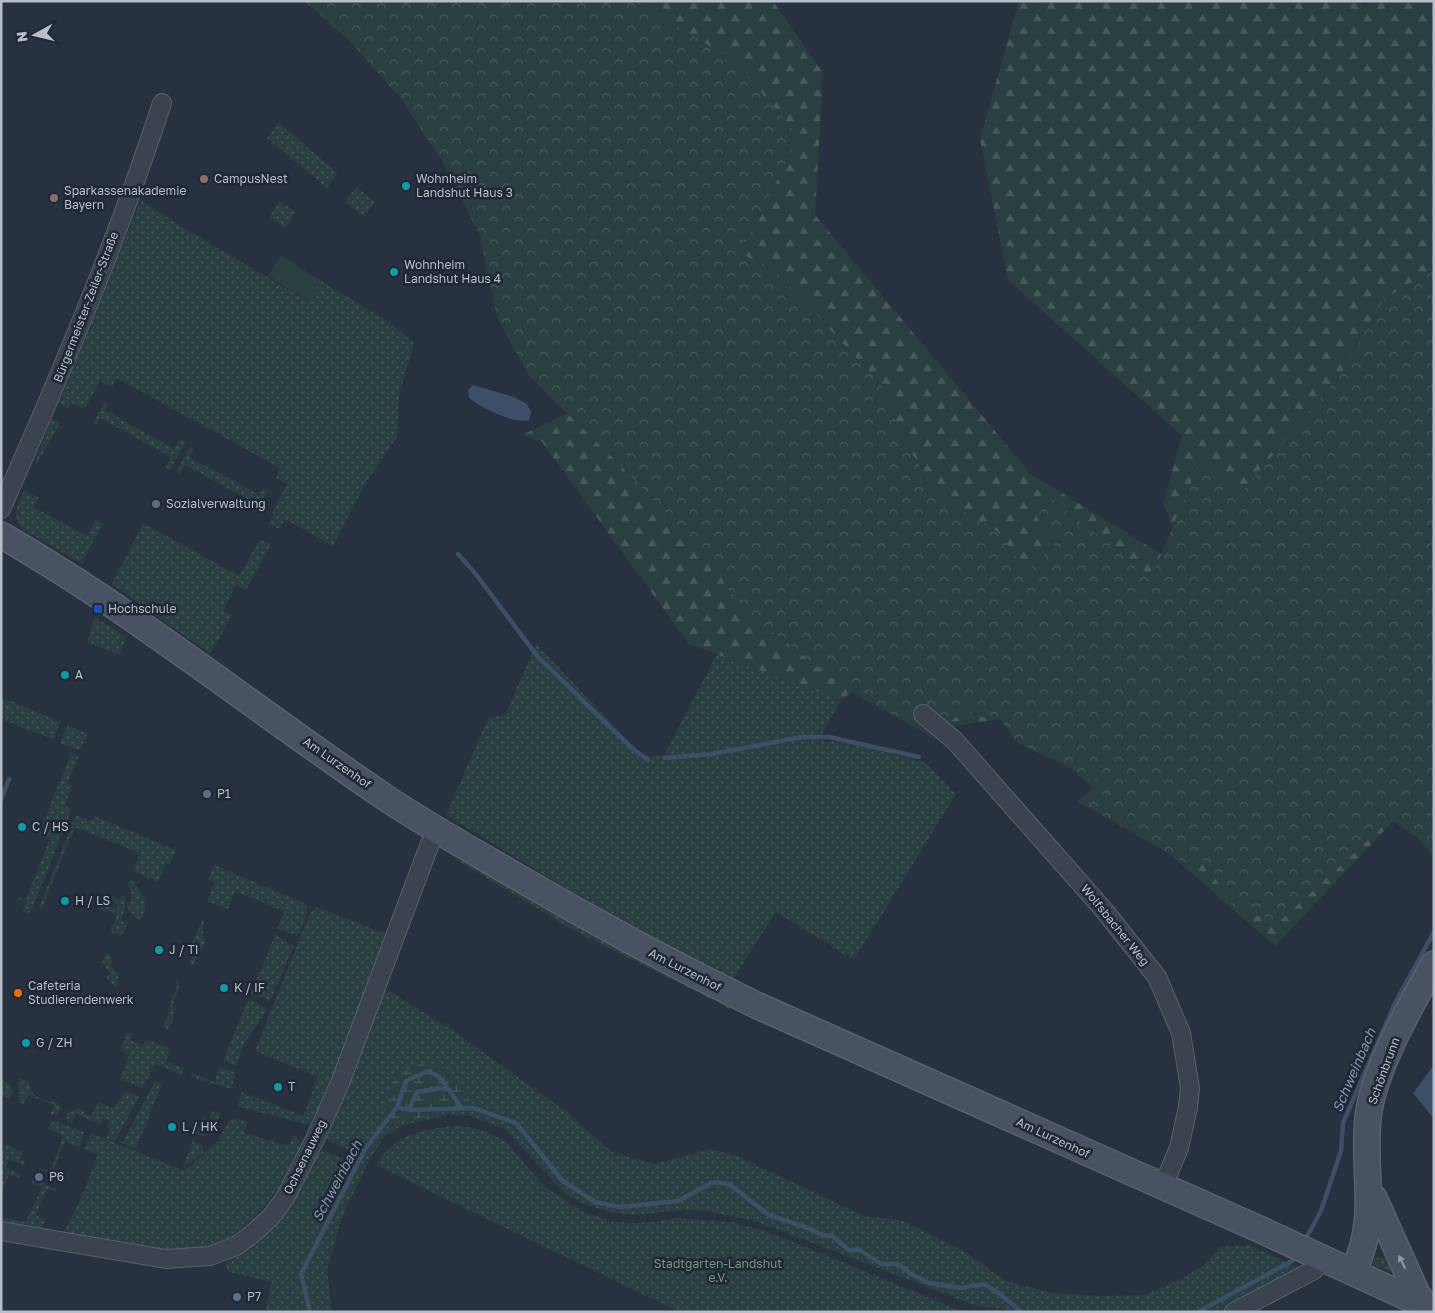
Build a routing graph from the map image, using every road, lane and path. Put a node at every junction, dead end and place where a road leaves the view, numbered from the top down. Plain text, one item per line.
1 (162, 103) dead end
2 (1, 509) edge
3 (1, 535) edge
4 (923, 714) dead end
5 (438, 830) junction
6 (1434, 964) edge
7 (1163, 1186) junction
8 (1369, 1187) junction
9 (1, 1231) edge
10 (1316, 1255) junction
11 (1353, 1272) junction
12 (1427, 1309) edge
13 (1234, 1312) edge

1 - 2 street, Bürgermeister-Zeiler-Straße
3 - 5 street, Am Lurzenhof
4 - 7 street, Wolfsbacher Weg
5 - 7 street, Am Lurzenhof
5 - 9 street, Ochsenauweg
6 - 8 street, Schönbrunn
7 - 10 street, Am Lurzenhof
8 - 11 street, Schönbrunn
12 -> 8 street, Schönbrunn
10 - 11 street, Am Lurzenhof
10 - 13 street
11 - 12 street, Am Lurzenhof

